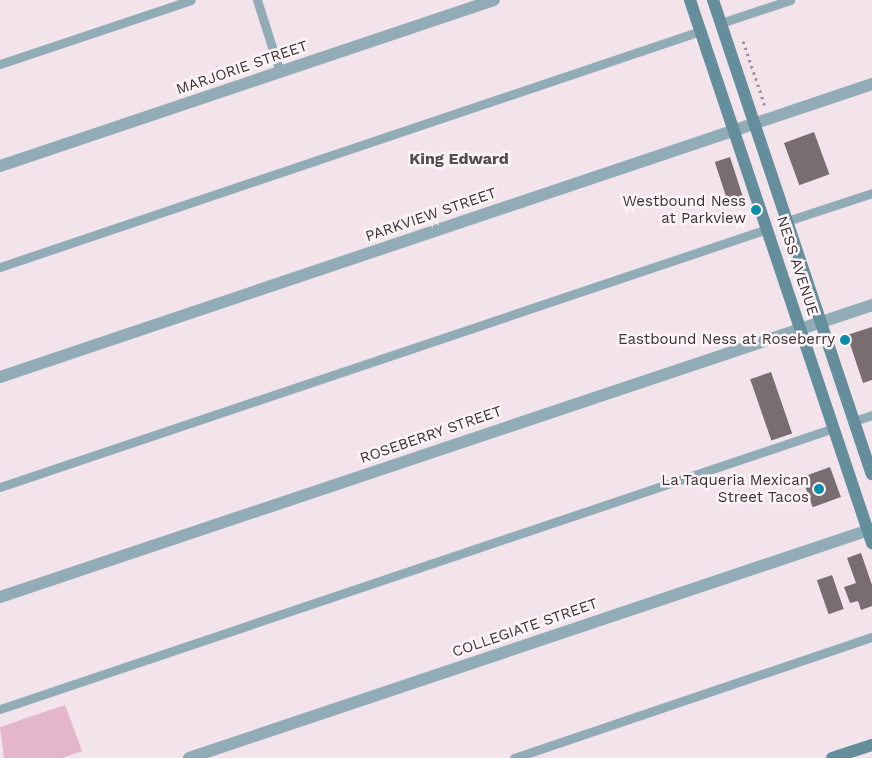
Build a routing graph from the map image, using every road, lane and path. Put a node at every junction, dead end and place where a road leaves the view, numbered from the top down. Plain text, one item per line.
1 (191, 0) edge
2 (257, 0) edge
3 (494, 0) edge
4 (690, 0) edge
5 (713, 0) edge
6 (790, 0) edge
7 (736, 18) junction
8 (721, 23) junction
9 (700, 31) junction
10 (0, 64) edge
11 (280, 72) junction
12 (872, 84) edge
13 (770, 119) junction
14 (755, 124) junction
15 (734, 131) junction
16 (0, 166) edge
17 (872, 193) edge
18 (787, 221) junction
19 (767, 229) junction
20 (0, 267) edge
21 (872, 305) edge
22 (821, 322) junction
23 (801, 329) junction
24 (0, 377) edge
25 (872, 415) edge
26 (854, 421) junction
27 (834, 428) junction
28 (872, 474) edge
29 (0, 487) edge
30 (870, 530) edge
31 (872, 543) edge
32 (0, 597) edge
33 (872, 637) edge
34 (0, 709) edge
35 (872, 744) edge
36 (189, 758) edge
37 (514, 758) edge
38 (832, 758) edge

1 - 10 lane
2 - 11 lane
3 - 11 street, MARJORIE STREET
4 - 9 main road, NESS AVENUE
5 - 8 main road, NESS AVENUE
6 - 7 lane
7 - 8 lane
7 - 13 path
8 - 14 main road, NESS AVENUE
9 - 15 main road, NESS AVENUE
9 - 20 lane
11 - 16 street, MARJORIE STREET
12 - 13 street, PARKVIEW STREET
13 - 14 street, PARKVIEW STREET
14 - 15 street, PARKVIEW STREET
14 - 18 main road, NESS AVENUE
15 - 19 main road, NESS AVENUE
15 - 24 street, PARKVIEW STREET
17 - 18 lane
18 - 22 main road, NESS AVENUE
19 - 23 main road, NESS AVENUE
19 - 29 lane
21 - 22 street, ROSEBERRY STREET
22 - 23 street, ROSEBERRY STREET
22 - 26 main road, NESS AVENUE
23 - 27 main road, NESS AVENUE
23 - 32 street, ROSEBERRY STREET
25 - 26 lane
26 - 28 main road, NESS AVENUE
27 - 30 main road, NESS AVENUE
27 - 34 lane
30 - 31 main road, NESS AVENUE
30 - 36 street, COLLEGIATE STREET
33 - 37 lane
35 - 38 main road

